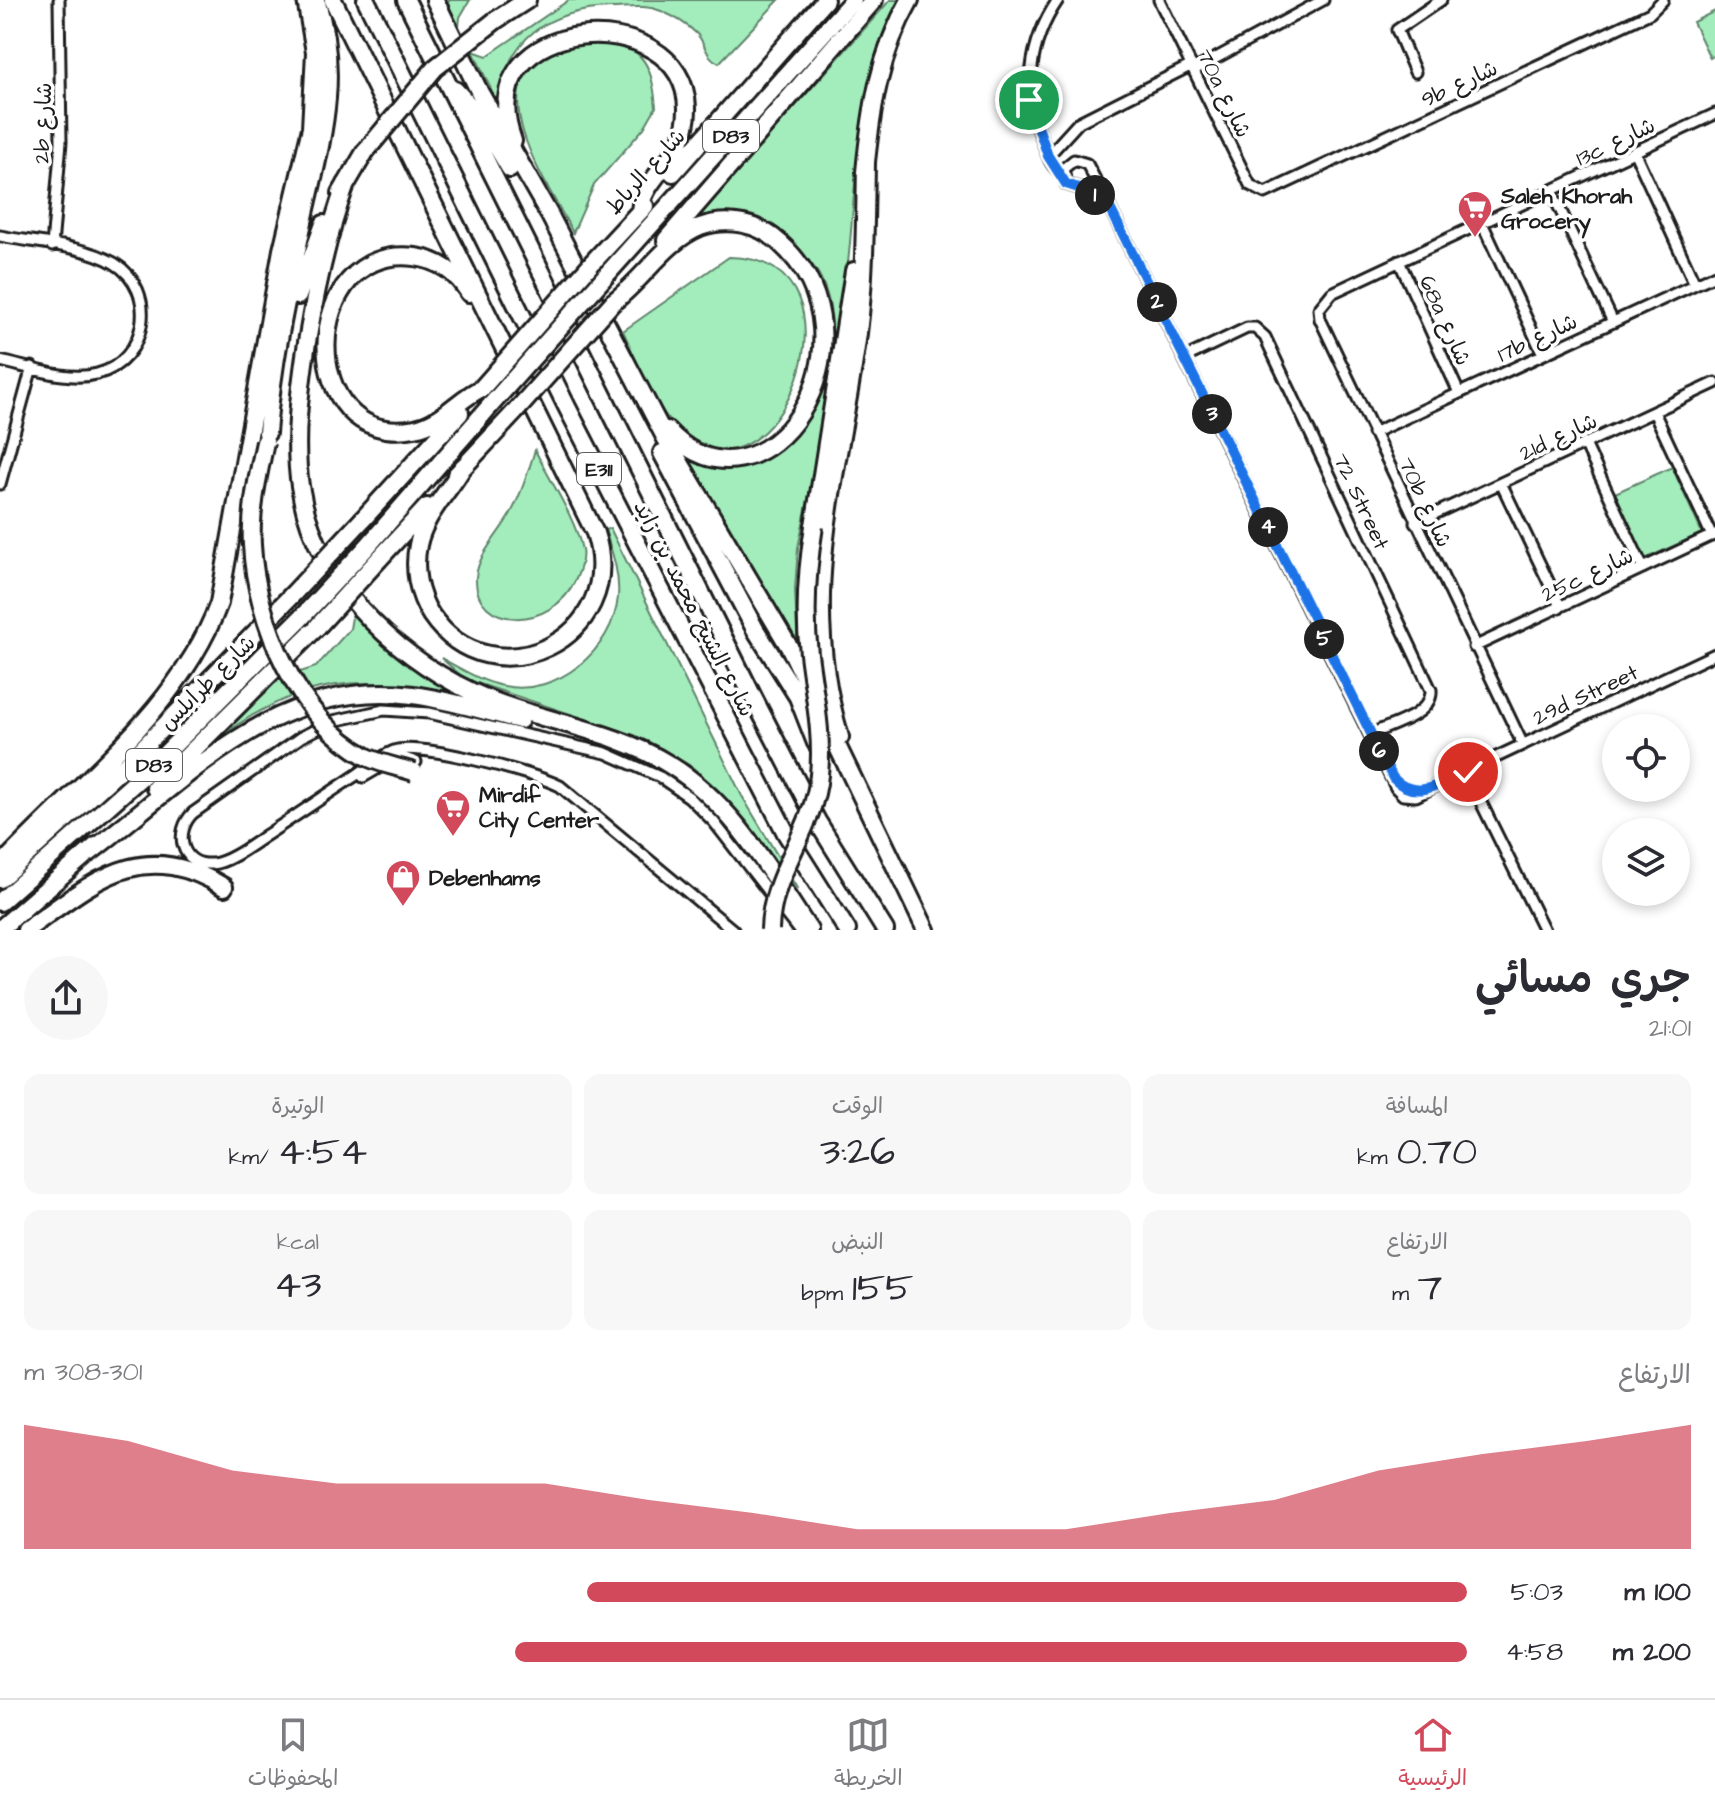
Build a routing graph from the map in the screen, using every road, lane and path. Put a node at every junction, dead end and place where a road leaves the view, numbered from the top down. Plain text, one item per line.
1 (59, 0) edge
2 (306, 0) edge
3 (316, 0) edge
4 (333, 0) edge
5 (366, 0) edge
6 (406, 0) edge
7 (435, 0) edge
8 (527, 0) edge
9 (825, 0) edge
10 (853, 0) edge
11 (874, 0) edge
12 (910, 0) edge
13 (1058, 0) edge
14 (1159, 0) edge
15 (1323, 0) edge
16 (1441, 0) edge
17 (1663, 0) edge
18 (1193, 68) junction
19 (1415, 72) dead end
20 (448, 85) junction
21 (1715, 114) edge
22 (1634, 151) junction
23 (1048, 156) junction
24 (866, 163) junction
25 (1062, 173) junction
26 (346, 184) junction
27 (1551, 190) junction
28 (1265, 193) joint
29 (1108, 204) junction
30 (640, 211) junction
31 (549, 214) junction
32 (1482, 223) junction
33 (0, 236) edge
34 (52, 246) junction
35 (1399, 261) junction
36 (1715, 275) edge
37 (1695, 284) junction
38 (613, 302) junction
39 (1319, 309) joint
40 (489, 318) junction
41 (1613, 322) junction
42 (1543, 354) junction
43 (1184, 358) junction
44 (0, 361) edge
45 (32, 367) junction
46 (1715, 383) edge
47 (482, 388) junction
48 (1459, 393) junction
49 (648, 405) junction
50 (1654, 412) junction
51 (1373, 433) junction
52 (266, 437) junction
53 (1585, 444) junction
54 (463, 467) junction
55 (1501, 483) junction
56 (0, 484) edge
57 (1415, 523) junction
58 (1714, 535) edge
59 (373, 553) junction
60 (1643, 568) junction
61 (1560, 606) junction
62 (1474, 647) junction
63 (1715, 654) edge
64 (591, 732) junction
65 (1371, 734) junction
66 (1520, 744) junction
67 (820, 765) junction
68 (414, 769) joint
69 (1470, 769) junction
70 (857, 792) junction
71 (291, 819) junction
72 (89, 853) junction
73 (0, 867) edge
74 (0, 879) edge
75 (224, 887) dead end
76 (0, 902) edge
77 (0, 929) edge
78 (26, 930) edge
79 (733, 930) edge
80 (770, 930) edge
81 (798, 930) edge
82 (809, 930) edge
83 (847, 930) edge
84 (885, 930) edge
85 (926, 930) edge
86 (1544, 930) edge

1 - 34 street, 2b شارع
2 - 73 highway
3 - 52 highway
4 - 40 highway
5 - 83 highway, شارع الشيخ محمد بن زايد / E311
6 - 20 highway, شارع الشيخ محمد بن زايد / E311
7 - 31 highway
8 - 26 highway, bridge
9 - 30 highway, شارع الرباط / D83
10 - 59 highway, شارع الرباط / D83, bridge
11 - 38 highway
12 - 24 highway
13 - 23 street
14 - 18 street, 70a شارع
15 - 18 street
16 - 19 street
17 - 28 street, 9b شارع
18 - 23 street
18 - 28 street, 70a شارع
20 - 67 highway, bridge
20 - 84 highway, شارع الشيخ محمد بن زايد / E311
21 - 22 street, 13c شارع
22 - 27 street, 13c شارع
22 - 37 street
23 - 25 street
24 - 67 highway, bridge
24 - 70 highway
25 - 29 street
25 - 29 street
26 - 52 highway
26 - 64 highway
27 - 32 street, 13c شارع
27 - 41 street
29 - 43 street
30 - 31 highway
30 - 47 highway, شارع الرباط / D83, bridge
31 - 49 highway
32 - 35 street, 13c شارع
32 - 42 street
33 - 34 street
34 - 45 street
35 - 39 street, 13c شارع
35 - 48 street, 68a شارع
36 - 37 street, 17b شارع
37 - 41 street, 17b شارع
38 - 49 highway
38 - 54 highway, bridge
39 - 51 street, 70b شارع
40 - 47 highway
40 - 54 highway
41 - 42 street, 17b شارع
42 - 48 street, 17b شارع
43 - 65 street
43 - 65 street, 72 Street
44 - 45 street
45 - 56 street
46 - 50 street, 21d شارع
47 - 74 highway, شارع طرابلس / D83, bridge
48 - 51 street, 17b شارع
49 - 70 highway
50 - 53 street, 21d شارع
50 - 58 street
51 - 57 street, 70b شارع
52 - 68 highway, bridge
53 - 55 street, 21d شارع
53 - 60 street
54 - 59 highway
55 - 57 street, 21d شارع
55 - 61 street
57 - 62 street, 70b شارع
58 - 60 street, 25c شارع
59 - 72 highway, bridge
59 - 76 highway, شارع طرابلس / D83, bridge
60 - 61 street, 25c شارع
61 - 62 street, 25c شارع
62 - 66 street, 70b شارع
63 - 66 street, 29d Street
64 - 72 highway
64 - 82 highway
65 - 69 street, 29d Street
66 - 69 street, 29d Street
67 - 80 highway, bridge
68 - 71 street
69 - 86 street
70 - 85 highway
71 - 79 street
71 - 81 street
72 - 77 highway
75 - 78 highway

